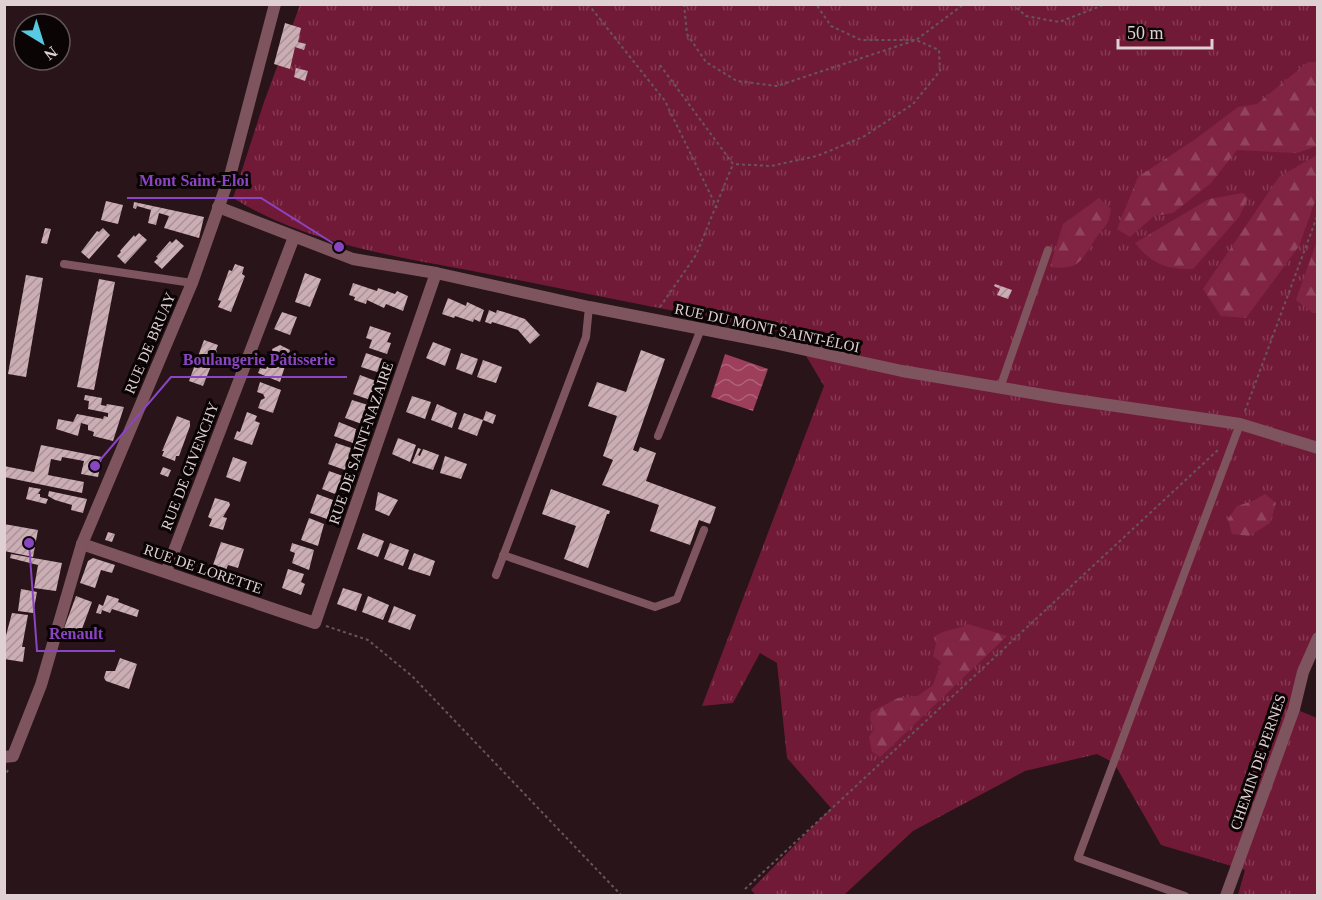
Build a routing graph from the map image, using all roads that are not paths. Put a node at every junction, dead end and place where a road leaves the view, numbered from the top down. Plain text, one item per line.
1 (275, 4) edge
2 (218, 207) junction
3 (294, 237) junction
4 (1048, 250) dead end
5 (64, 264) dead end
6 (436, 273) junction
7 (192, 283) junction
8 (589, 307) junction
9 (701, 329) junction
10 (1000, 388) junction
11 (1240, 424) junction
12 (658, 436) dead end
13 (1317, 448) edge
14 (704, 530) dead end
15 (82, 544) junction
16 (503, 555) junction
17 (166, 572) junction
18 (496, 575) dead end
19 (315, 623) joint
20 (1317, 638) edge
21 (9, 756) edge
22 (1185, 896) edge
23 (1226, 896) edge

1 - 2 street, RUE DE BRUAY
2 - 3 street, RUE DU MONT SAINT-ÉLOI
2 - 7 street, RUE DE BRUAY
3 - 6 street, RUE DU MONT SAINT-ÉLOI
3 - 17 street, RUE DE GIVENCHY
4 - 10 lane
5 - 7 lane
6 - 8 street, RUE DU MONT SAINT-ÉLOI
6 - 19 street, RUE DE SAINT-NAZAIRE
7 - 15 street, RUE DE BRUAY
8 - 9 street, RUE DU MONT SAINT-ÉLOI
8 - 16 lane
9 - 10 street, RUE DU MONT SAINT-ÉLOI
9 - 12 lane
10 - 11 street, RUE DU MONT SAINT-ÉLOI
11 - 13 street, RUE DU MONT SAINT-ÉLOI
11 - 22 lane
14 - 16 lane
15 - 17 street, RUE DE LORETTE
15 - 21 street, RUE DE BRUAY
16 - 18 lane
17 - 19 street, RUE DE LORETTE
20 - 23 street, CHEMIN DE PERNES

